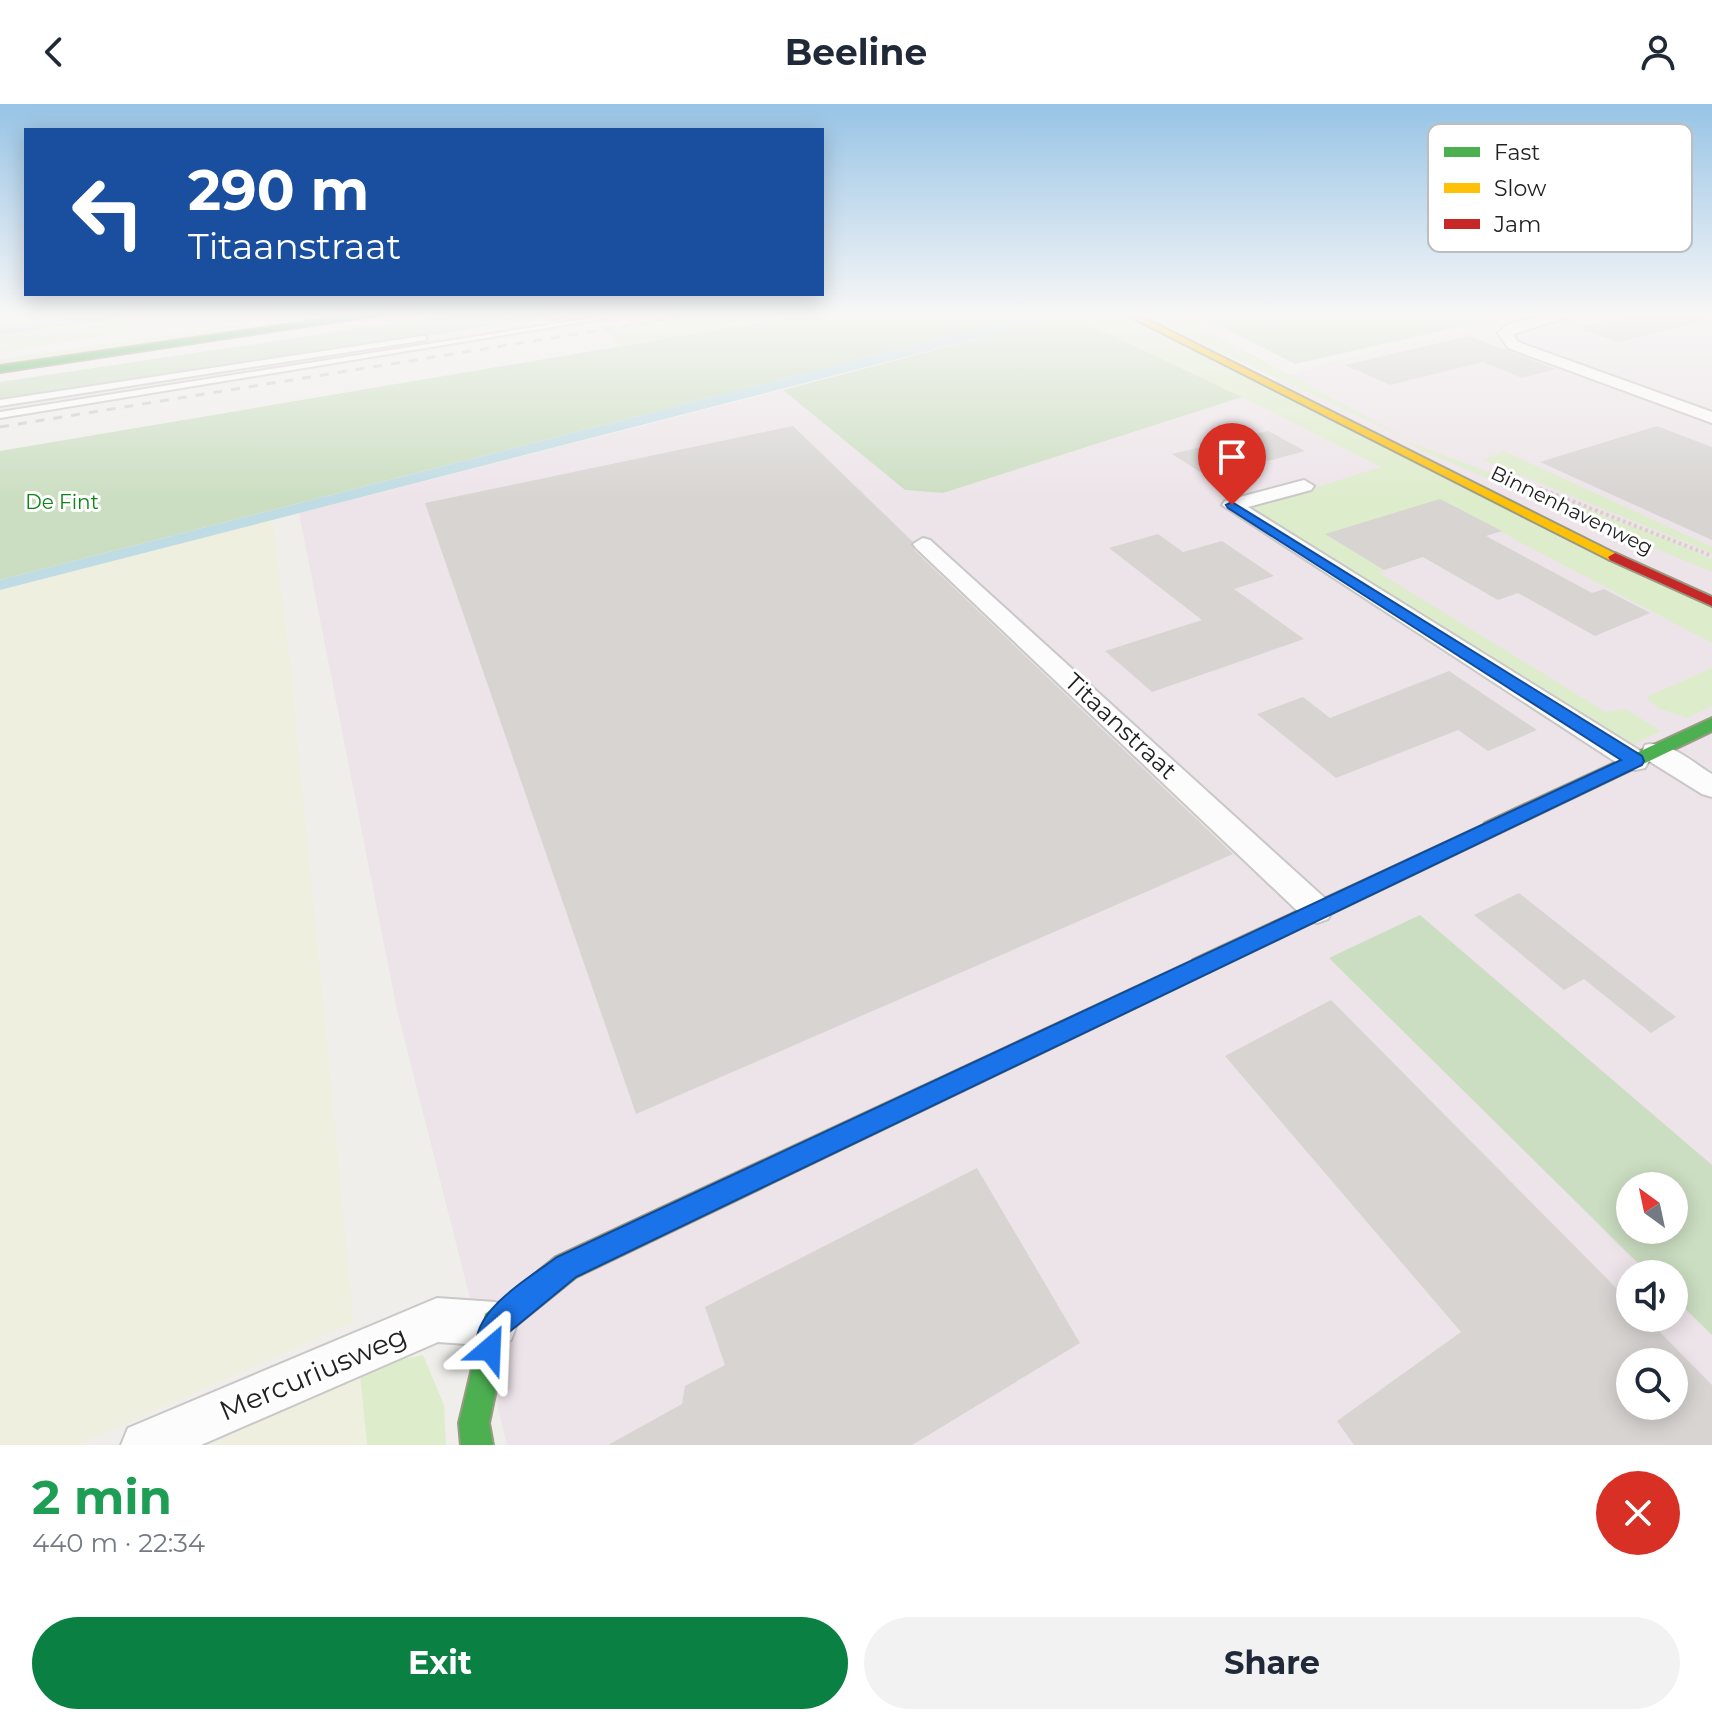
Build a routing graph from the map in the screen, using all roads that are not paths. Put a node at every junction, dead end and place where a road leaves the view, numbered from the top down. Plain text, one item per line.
1 (180, 375) edge
2 (243, 375) edge
3 (1252, 375) edge
4 (1594, 375) edge
5 (0, 403) edge
6 (0, 415) edge
7 (1712, 418) edge
8 (1415, 455) junction
9 (1304, 486) dead end
10 (1615, 536) dead end
11 (923, 544) dead end
12 (1712, 602) edge
13 (1712, 724) edge
14 (1645, 756) junction
15 (1712, 787) edge
16 (1317, 910) junction
17 (495, 1324) junction
18 (145, 1445) edge
19 (477, 1445) edge

1 - 5 lane
2 - 6 lane
3 - 8 main road, Binnenhavenweg
4 - 7 street
8 - 10 main road, Binnenhavenweg
8 - 12 main road, Binnenhavenweg
9 - 14 street
11 - 16 street, Titaanstraat
13 - 14 main road
14 - 15 street
14 - 16 main road
16 - 17 main road
17 - 18 street, Mercuriusweg
17 - 19 main road

